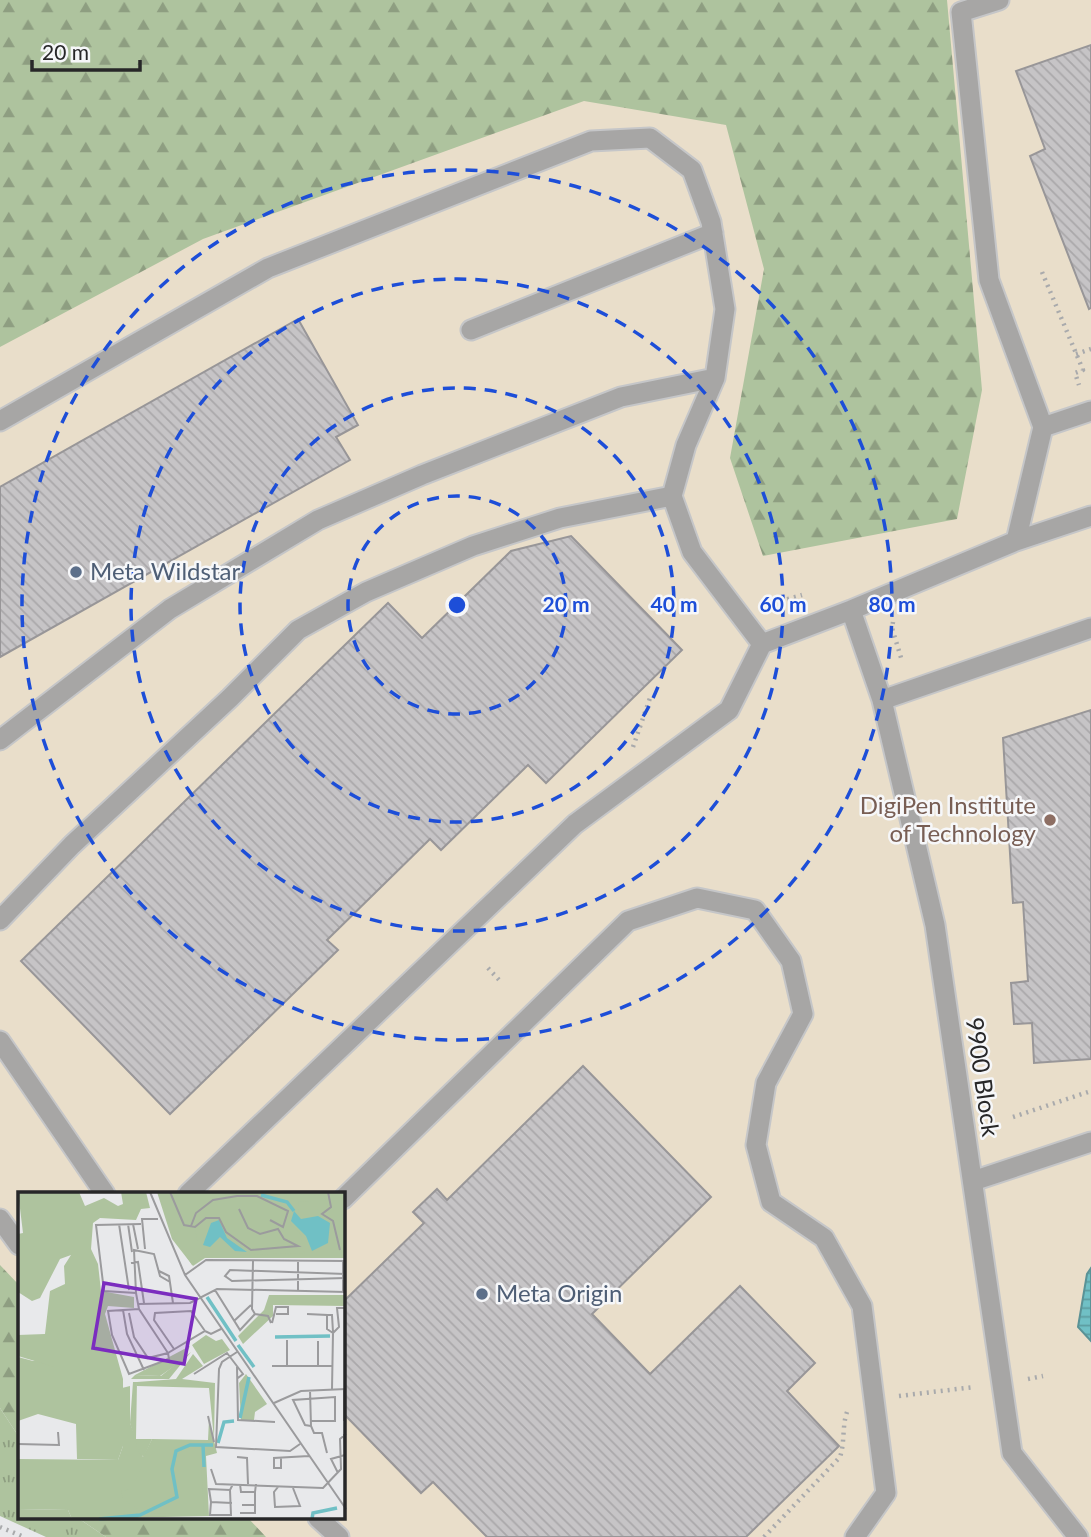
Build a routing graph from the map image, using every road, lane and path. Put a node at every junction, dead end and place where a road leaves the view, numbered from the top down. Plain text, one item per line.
1 (999, 0) edge
2 (713, 233) junction
3 (1042, 272) dead end
4 (471, 330) dead end
5 (1091, 349) edge
6 (1076, 354) junction
7 (715, 378) junction
8 (1079, 386) dead end
9 (1091, 411) edge
10 (0, 421) edge
11 (1043, 427) junction
12 (672, 496) junction
13 (1091, 516) edge
14 (1016, 541) junction
15 (813, 592) dead end
16 (762, 607) dead end
17 (851, 610) junction
18 (897, 612) dead end
19 (1091, 628) edge
20 (762, 644) junction
21 (902, 661) dead end
22 (650, 698) dead end
23 (883, 700) junction
24 (0, 740) edge
25 (632, 755) dead end
26 (0, 920) edge
27 (488, 968) dead end
28 (501, 982) dead end
29 (0, 1041) edge
30 (1091, 1091) edge
31 (1013, 1117) dead end
32 (1091, 1142) edge
33 (973, 1181) junction
34 (104, 1192) edge
35 (190, 1192) edge
36 (345, 1197) edge
37 (0, 1219) edge
38 (18, 1244) edge
39 (320, 1520) edge
40 (0, 1527) edge
41 (24, 1537) edge
42 (339, 1537) edge
43 (855, 1537) edge
44 (1078, 1537) edge

1 - 11 lane
2 - 4 lane
2 - 7 lane
2 - 10 lane
3 - 6 path
5 - 6 path
6 - 8 path
7 - 12 lane
7 - 24 lane
9 - 11 lane
11 - 14 lane
12 - 20 lane
12 - 26 lane
13 - 14 lane
14 - 17 lane
15 - 16 path
17 - 20 lane
17 - 23 lane, 9900 Block
18 - 21 path
19 - 23 lane
20 - 35 lane
22 - 25 path
23 - 33 lane, 9900 Block
27 - 28 path
29 - 34 lane
30 - 31 path
32 - 33 lane
33 - 44 lane, 9900 Block
36 - 43 lane
37 - 38 lane
39 - 42 lane
40 - 41 path

